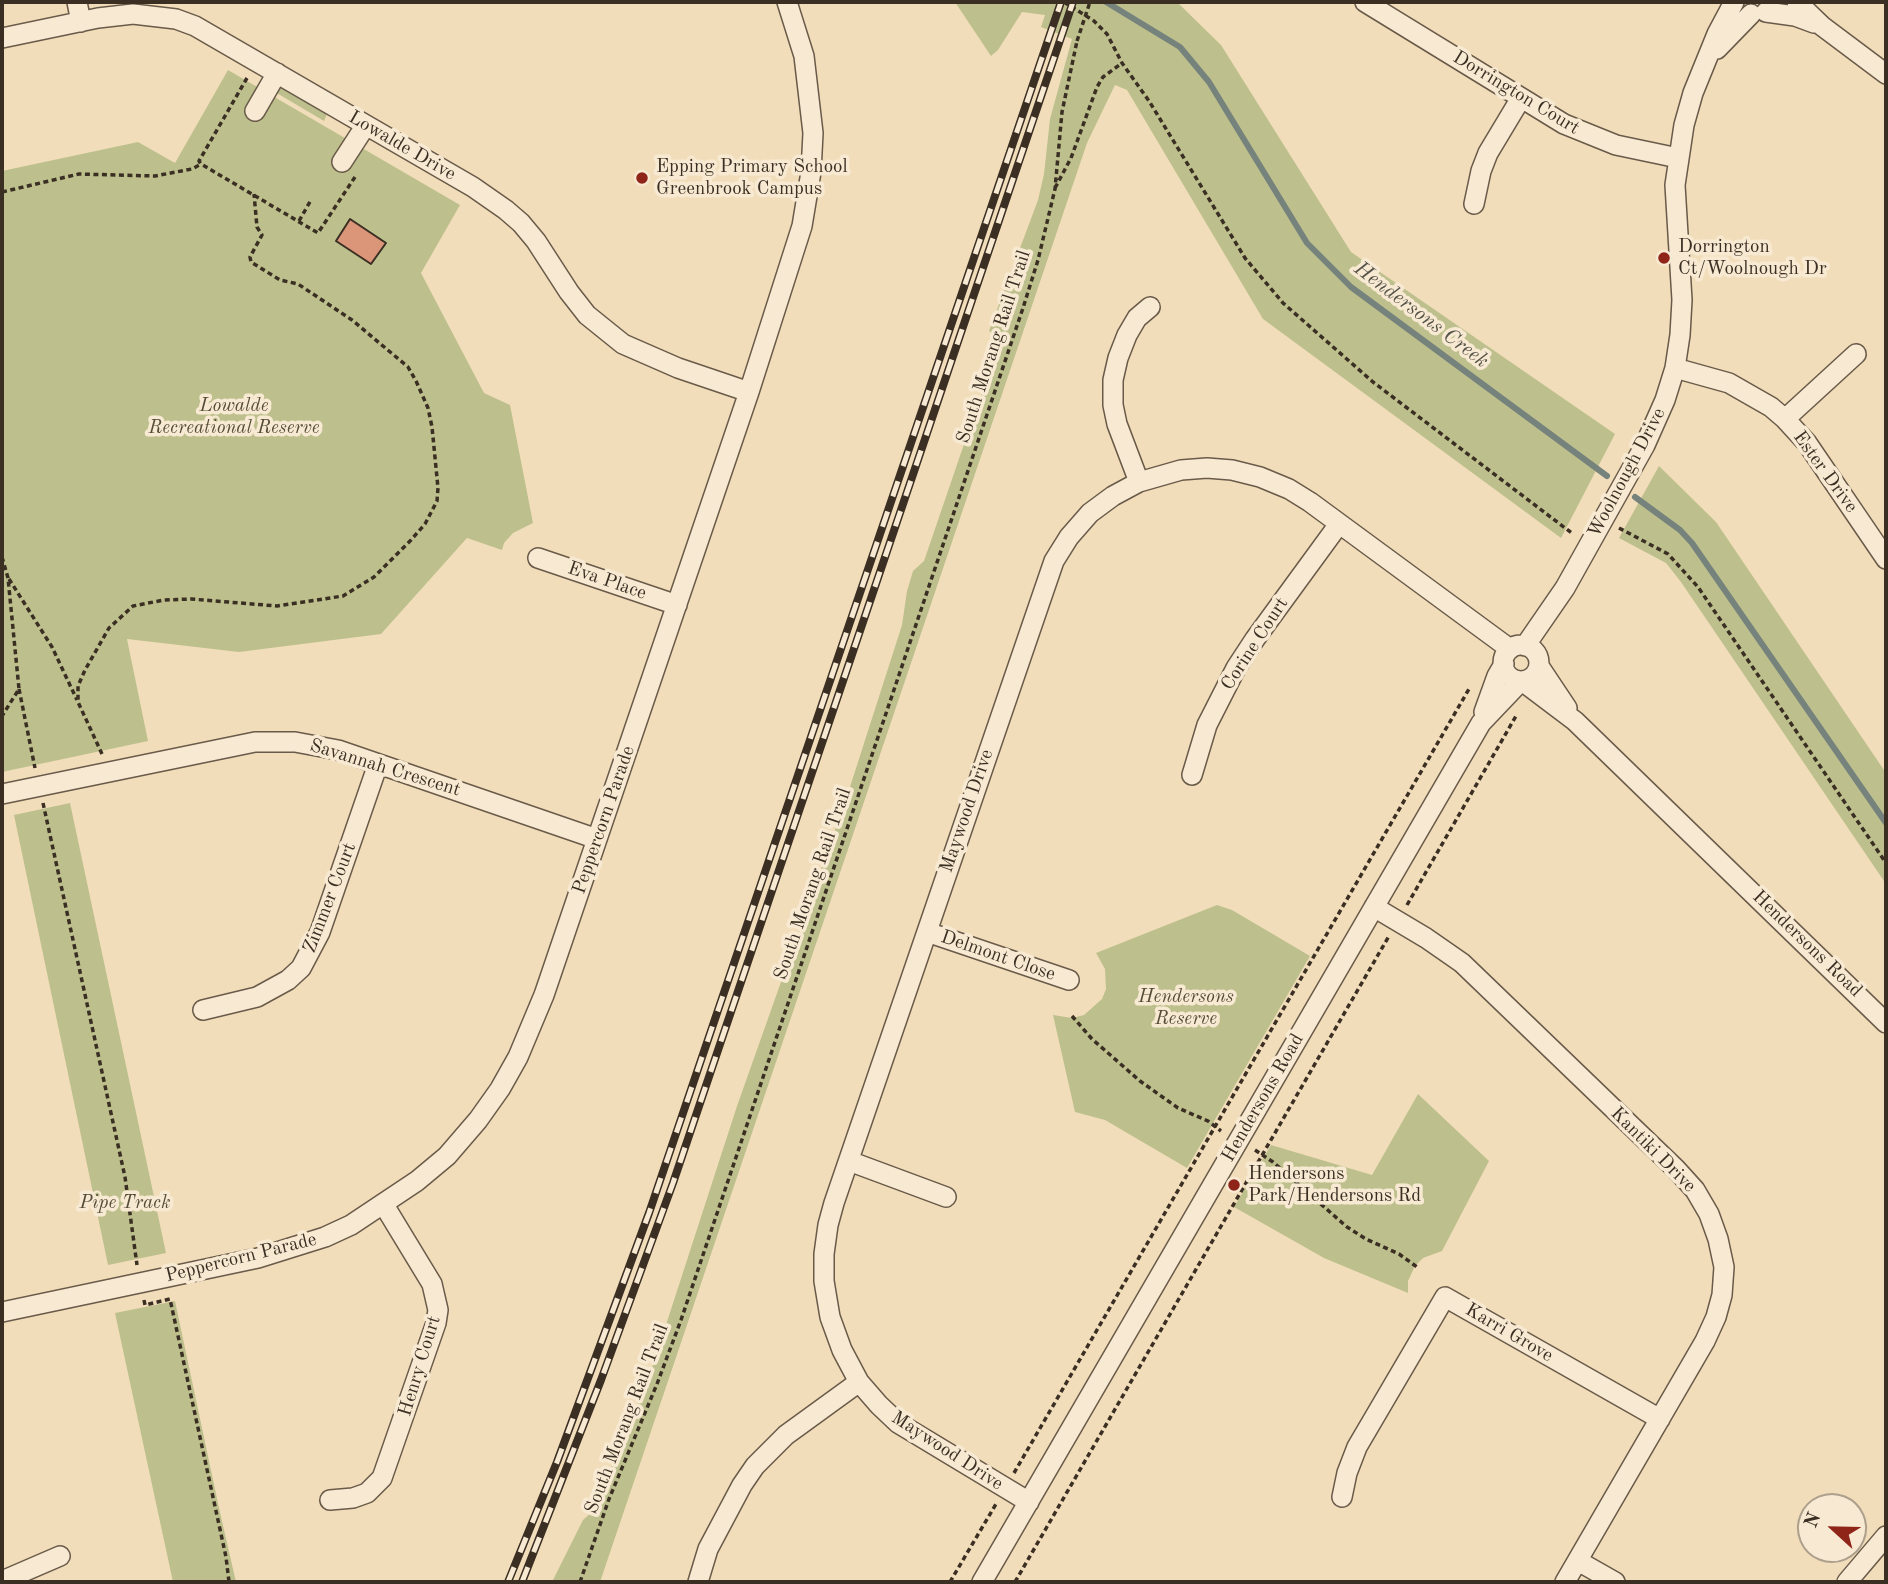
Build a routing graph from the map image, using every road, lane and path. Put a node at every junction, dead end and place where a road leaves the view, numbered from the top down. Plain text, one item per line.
1 (77, 2) edge
2 (787, 2) edge
3 (1064, 2) edge
4 (1090, 2) edge
5 (1365, 2) edge
6 (1797, 2) edge
7 (1753, 6) edge
8 (81, 22) junction
9 (1822, 26) junction
10 (2, 38) edge
11 (1122, 63) junction
12 (277, 73) junction
13 (1886, 74) edge
14 (247, 78) dead end
15 (1521, 98) junction
16 (255, 111) dead end
17 (366, 125) junction
18 (1678, 158) junction
19 (201, 164) junction
20 (349, 169) joint
21 (1055, 189) junction
22 (2, 192) edge
23 (254, 194) junction
24 (311, 200) dead end
25 (1474, 204) dead end
26 (299, 221) junction
27 (1150, 307) dead end
28 (1856, 354) dead end
29 (1675, 368) junction
30 (749, 392) junction
31 (1785, 419) junction
32 (1139, 482) junction
33 (1339, 524) junction
34 (1617, 527) dead end
35 (1569, 531) dead end
36 (2, 557) edge
37 (538, 558) dead end
38 (1886, 559) edge
39 (8, 578) junction
40 (1565, 589) junction
41 (677, 605) junction
42 (1513, 653) junction
43 (1539, 663) junction
44 (1521, 681) junction
45 (19, 688) junction
46 (78, 702) junction
47 (2, 716) edge
48 (1575, 721) junction
49 (1481, 723) junction
50 (102, 754) dead end
51 (378, 764) junction
52 (1192, 775) dead end
53 (38, 787) junction
54 (2, 794) edge
55 (597, 839) junction
56 (1886, 863) edge
57 (1374, 907) junction
58 (927, 932) junction
59 (1069, 980) dead end
60 (203, 1010) dead end
61 (1886, 1023) edge
62 (849, 1161) junction
63 (946, 1197) dead end
64 (384, 1205) junction
65 (140, 1282) junction
66 (2, 1312) edge
67 (859, 1382) junction
68 (1660, 1419) junction
69 (1342, 1497) dead end
70 (330, 1500) dead end
71 (1029, 1502) junction
72 (1886, 1536) edge
73 (60, 1556) dead end
74 (1578, 1560) junction
75 (2, 1581) edge
76 (229, 1582) edge
77 (580, 1582) edge
78 (698, 1582) edge
79 (982, 1582) edge
80 (1565, 1582) edge
81 (1615, 1582) edge
82 (1847, 1582) edge

1 - 8 street
2 - 30 street, Peppercorn Parade
3 - 11 path
4 - 21 path, South Morang Rail Trail, bridge
5 - 15 street, Dorrington Court
6 - 9 street, Woolnough Drive
7 - 9 street, Woolnough Drive
7 - 18 street, Woolnough Drive
8 - 10 street, Lowalde Drive
8 - 12 street, Lowalde Drive
9 - 13 street, Woolnough Drive
11 - 21 path, South Morang Rail Trail
11 - 35 path
12 - 16 street
12 - 17 street, Lowalde Drive
14 - 19 path
15 - 18 street, Dorrington Court
15 - 25 street
17 - 20 street
17 - 30 street, Lowalde Drive
18 - 29 street, Woolnough Drive
19 - 22 path
19 - 23 path
20 - 26 path
21 - 77 path, South Morang Rail Trail
23 - 26 path
23 - 46 path
24 - 26 path
27 - 32 street
28 - 31 street
29 - 31 street, Ester Drive
29 - 40 street, Woolnough Drive
30 - 41 street, Peppercorn Parade
31 - 38 street, Ester Drive
32 - 33 street, Maywood Drive
32 - 58 street, Maywood Drive
33 - 42 street, Maywood Drive
33 - 52 street, Corine Court
34 - 56 path
36 - 39 path
37 - 41 street, Eva Place
39 - 45 path
39 - 46 path
40 - 42 street, Woolnough Drive
40 - 43 street, Woolnough Drive
41 - 55 street, Peppercorn Parade
42 - 43 street
42 - 44 street
42 - 49 street, Hendersons Road
43 - 44 street
43 - 48 street, Hendersons Road
44 - 48 street, Hendersons Road
44 - 49 street, Hendersons Road
45 - 47 path
45 - 53 path
46 - 50 path
48 - 61 street, Hendersons Road
49 - 57 street, Hendersons Road
51 - 53 street, Savannah Crescent
51 - 55 street, Savannah Crescent
51 - 60 street, Zimmer Court
53 - 54 street, Savannah Crescent
53 - 65 path
55 - 64 street, Peppercorn Parade
57 - 68 street, Kantiki Drive
57 - 71 street, Hendersons Road
58 - 59 street, Delmont Close
58 - 62 street, Maywood Drive
62 - 63 street
62 - 67 street, Maywood Drive
64 - 65 street, Peppercorn Parade
64 - 70 street, Henry Court
65 - 66 street, Peppercorn Parade
65 - 76 path
67 - 71 street, Maywood Drive
67 - 78 street
68 - 69 street, Karri Grove
68 - 74 street, Kantiki Drive
71 - 79 street, Hendersons Road
72 - 82 street
73 - 75 street
74 - 80 street, Kantiki Drive
74 - 81 street

